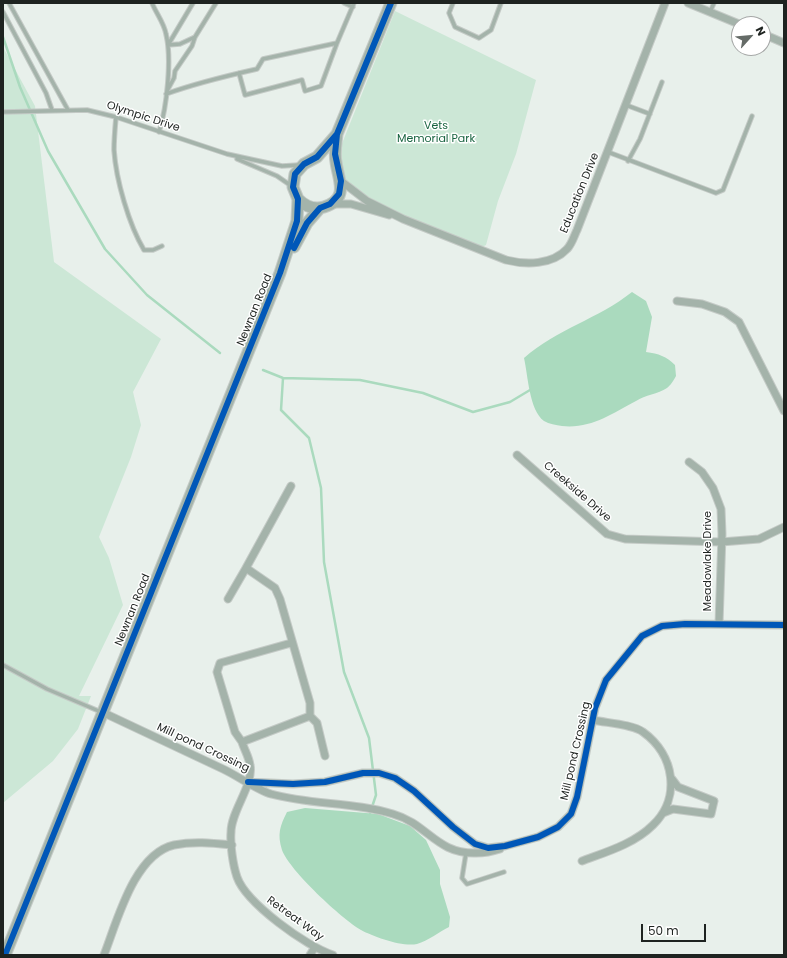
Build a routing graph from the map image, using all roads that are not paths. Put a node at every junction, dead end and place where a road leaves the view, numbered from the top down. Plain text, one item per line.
1 (10, 3) edge
2 (152, 3) edge
3 (193, 3) edge
4 (216, 3) edge
5 (344, 3) edge
6 (391, 3) edge
7 (453, 3) edge
8 (501, 3) edge
9 (665, 3) edge
10 (688, 3) edge
11 (714, 3) edge
12 (353, 5) edge
13 (3, 12) edge
14 (710, 12) junction
15 (731, 21) edge
16 (195, 37) junction
17 (771, 37) edge
18 (784, 42) edge
19 (337, 43) junction
20 (168, 44) junction
21 (239, 73) junction
22 (662, 82) dead end
23 (166, 94) junction
24 (626, 105) junction
25 (52, 110) junction
26 (68, 110) junction
27 (5, 112) edge
28 (650, 114) junction
29 (752, 116) dead end
30 (116, 117) junction
31 (160, 132) junction
32 (337, 134) junction
33 (608, 152) junction
34 (227, 154) junction
35 (628, 161) junction
36 (308, 162) junction
37 (339, 176) junction
38 (293, 188) junction
39 (298, 199) junction
40 (325, 206) junction
41 (403, 219) junction
42 (162, 246) dead end
43 (280, 273) junction
44 (677, 301) dead end
45 (784, 411) edge
46 (517, 455) dead end
47 (689, 462) dead end
48 (291, 486) dead end
49 (784, 527) edge
50 (722, 542) junction
51 (246, 568) junction
52 (228, 598) dead end
53 (719, 624) junction
54 (784, 625) edge
55 (291, 643) junction
56 (3, 665) edge
57 (102, 712) junction
58 (310, 716) junction
59 (593, 720) junction
60 (242, 742) junction
61 (324, 756) dead end
62 (672, 780) junction
63 (248, 782) junction
64 (663, 813) junction
65 (232, 845) junction
66 (505, 846) junction
67 (466, 853) junction
68 (582, 861) dead end
69 (504, 872) dead end
70 (315, 947) junction
71 (5, 955) edge
72 (104, 955) edge
73 (310, 955) edge
74 (333, 955) edge

1 - 26 lane
2 - 20 lane
3 - 20 lane
4 - 16 lane
5 - 12 lane
6 - 32 main road, Newnan Road
7 - 8 lane
9 - 24 street, Education Drive
10 - 14 street
11 - 14 lane
12 - 19 lane
13 - 25 lane
14 - 15 street
16 - 20 lane
16 - 23 lane
17 - 18 street
19 - 21 lane
19 - 21 lane
20 - 23 lane
21 - 23 lane
22 - 28 lane
23 - 31 lane
24 - 28 lane
24 - 33 street, Education Drive
25 - 26 lane, Olympic Drive
25 - 27 lane, Olympic Drive
26 - 30 lane, Olympic Drive
28 - 35 lane
29 - 35 lane
30 - 31 lane, Olympic Drive
30 - 42 lane
31 - 34 lane, Olympic Drive
32 - 36 main road, Newnan Road
32 - 37 main road, Newnan Road
33 - 35 lane
33 - 41 street, Education Drive
34 - 36 lane
34 - 38 lane
36 - 37 main road
36 - 38 main road, Newnan Road
37 - 40 main road, Newnan Road
37 - 41 street, Education Drive
38 - 39 main road, Newnan Road
39 - 40 main road
39 - 43 main road, Newnan Road
40 - 41 street, Education Drive
40 - 43 main road, Newnan Road
43 - 57 main road, Newnan Road
44 - 45 street
46 - 50 street, Creekside Drive
47 - 50 street, Meadowlake Drive
48 - 51 street
49 - 50 street, Creekside Drive
50 - 53 street, Meadowlake Drive
51 - 52 street
51 - 55 street
53 - 54 street, Mill pond Crossing
53 - 59 street, Mill pond Crossing
55 - 58 street
55 - 60 street, Retreat Way
56 - 57 lane
57 - 63 street, Mill pond Crossing
57 - 71 main road, Newnan Road
58 - 60 street
58 - 61 street
59 - 62 street
59 - 66 street, Mill pond Crossing
60 - 63 street, Retreat Way
62 - 64 street
62 - 64 street
63 - 65 street, Retreat Way
63 - 66 street, Mill pond Crossing
63 - 67 street
64 - 68 street
65 - 70 street, Retreat Way
65 - 72 street
66 - 67 street
67 - 69 lane
70 - 73 street
70 - 74 street, Retreat Way

